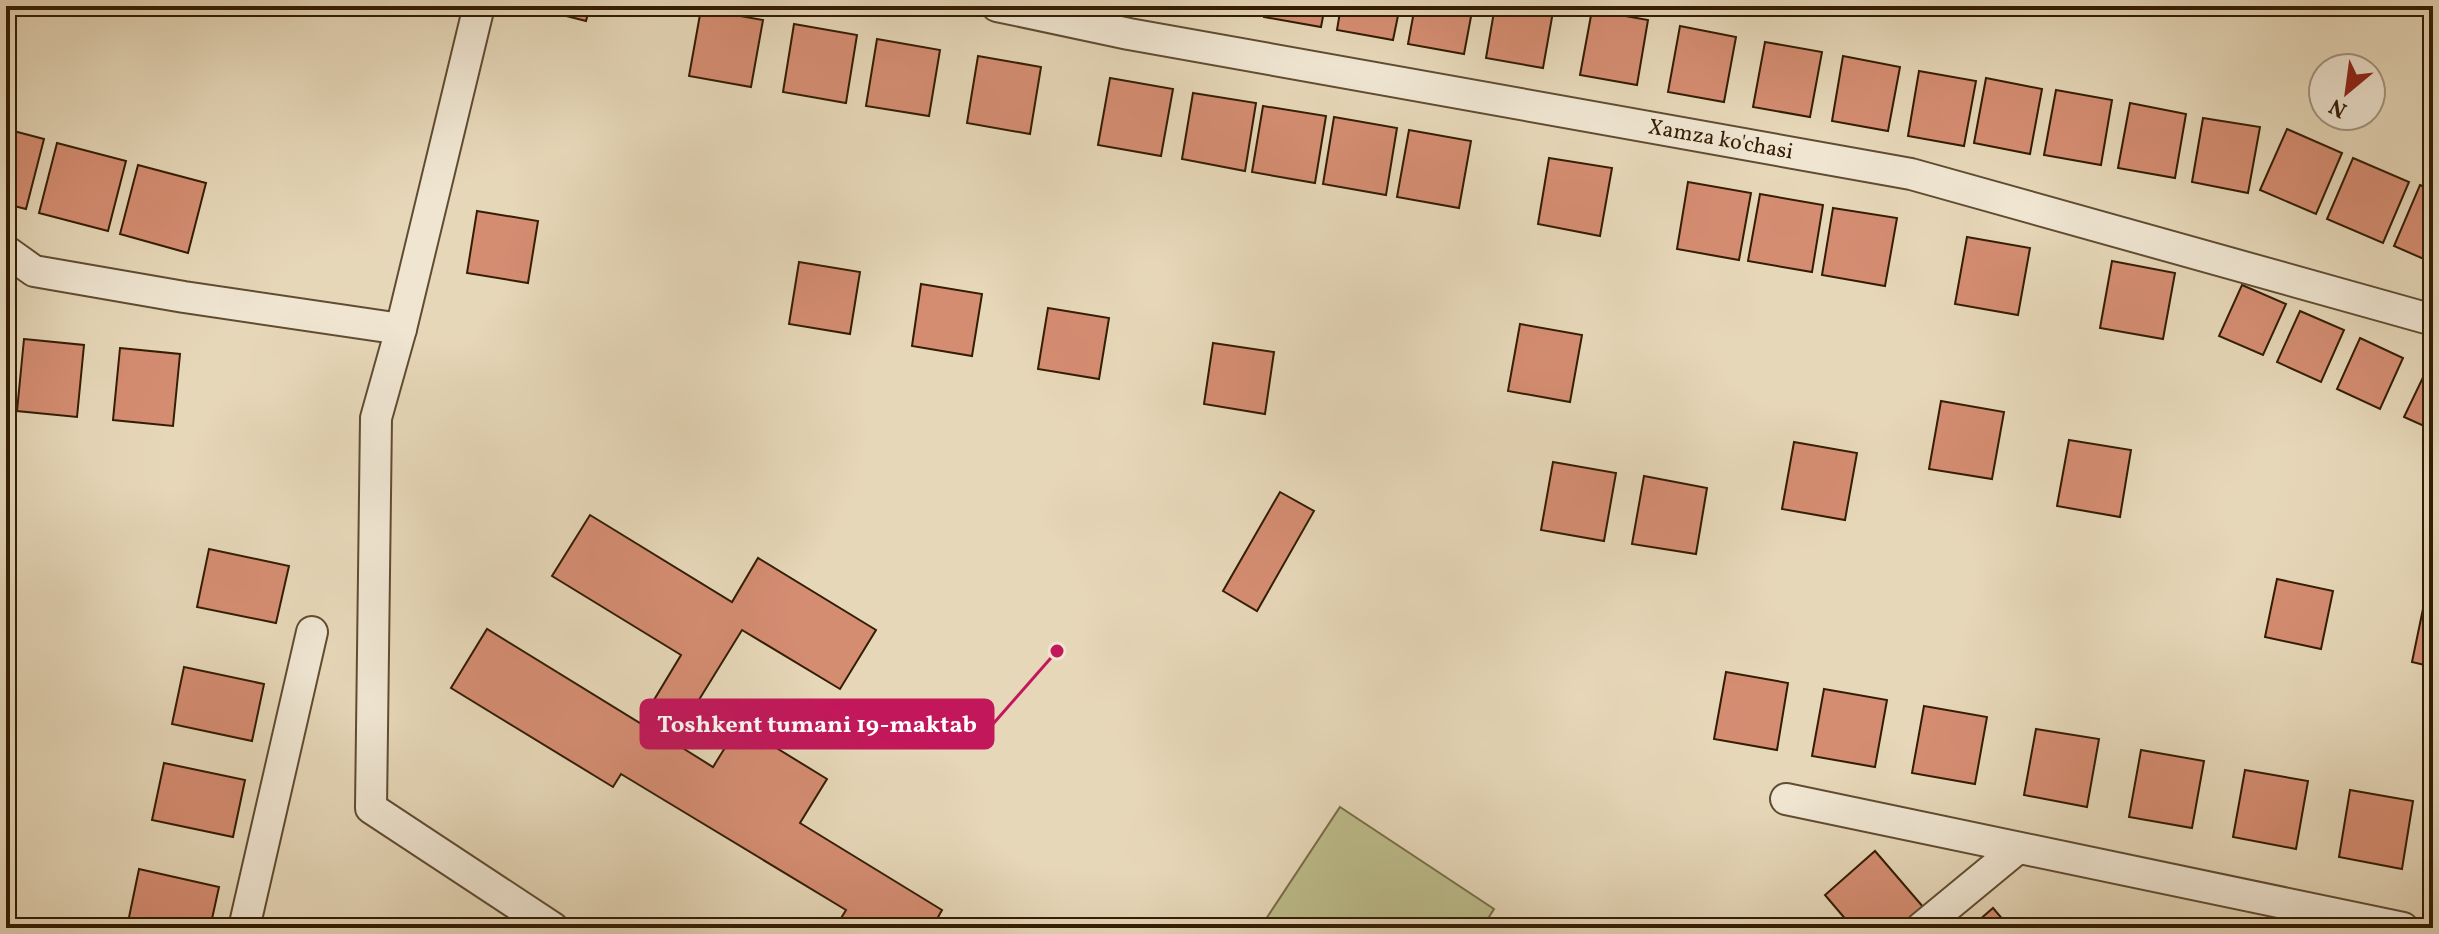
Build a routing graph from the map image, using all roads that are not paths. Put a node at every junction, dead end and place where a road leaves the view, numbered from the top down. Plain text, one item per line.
1 (479, 6) edge
2 (997, 6) edge
3 (6, 251) edge
4 (2433, 320) edge
5 (401, 329) junction
6 (312, 632) dead end
7 (1786, 799) dead end
8 (2018, 848) junction
9 (244, 928) edge
10 (553, 928) edge
11 (1921, 928) edge
12 (2403, 928) edge

1 - 5 street
2 - 4 street, Xamza ko'chasi
3 - 5 street
5 - 10 street
6 - 9 street
7 - 8 street
8 - 11 street
8 - 12 street

